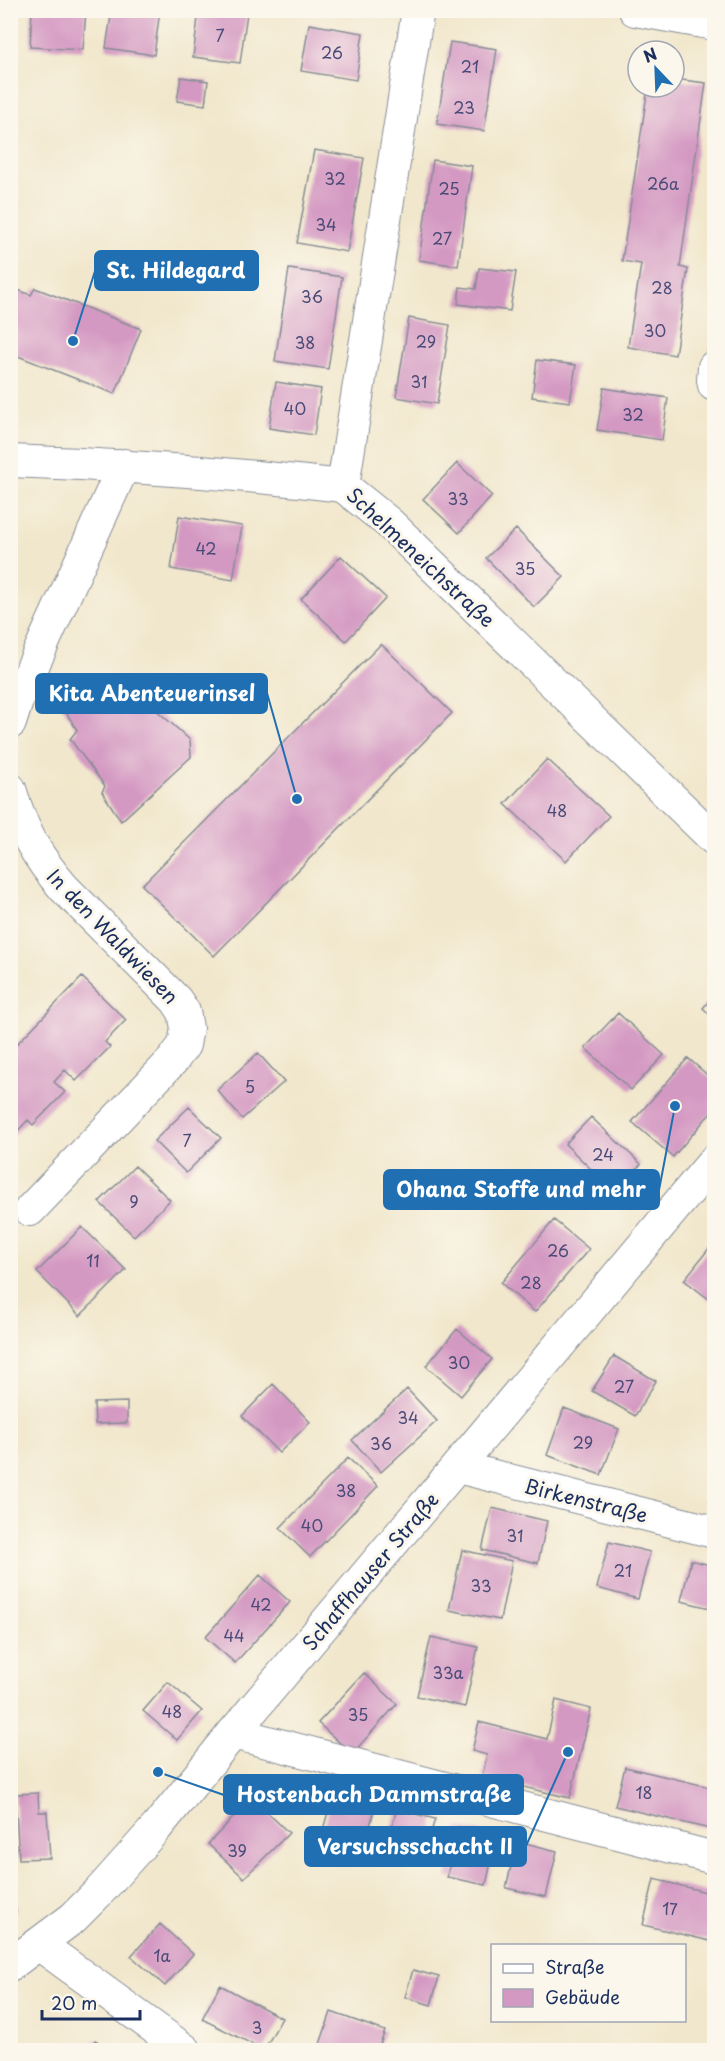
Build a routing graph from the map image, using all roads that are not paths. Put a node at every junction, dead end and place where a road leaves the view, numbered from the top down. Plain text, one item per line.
1 (418, 10) edge
2 (634, 10) edge
3 (714, 24) edge
4 (714, 368) edge
5 (714, 385) edge
6 (10, 461) edge
7 (124, 465) junction
8 (343, 486) junction
9 (10, 723) edge
10 (10, 789) edge
11 (714, 839) edge
12 (709, 1175) edge
13 (30, 1210) dead end
14 (458, 1467) junction
15 (714, 1532) edge
16 (233, 1733) junction
17 (714, 1858) edge
18 (39, 1945) junction
19 (10, 1965) edge
20 (185, 2050) edge

1 - 8 street, Schelmeneichstraße
2 - 3 street
4 - 5 street
6 - 7 street
7 - 8 street
7 - 9 street
8 - 11 street, Schelmeneichstraße
10 - 13 street, In den Waldwiesen
12 - 14 street, Schaffhauser Straße
14 - 15 street, Birkenstraße
14 - 16 street, Schaffhauser Straße
16 - 17 street
16 - 18 street, Schaffhauser Straße
18 - 19 street, Schaffhauser Straße
18 - 20 street

